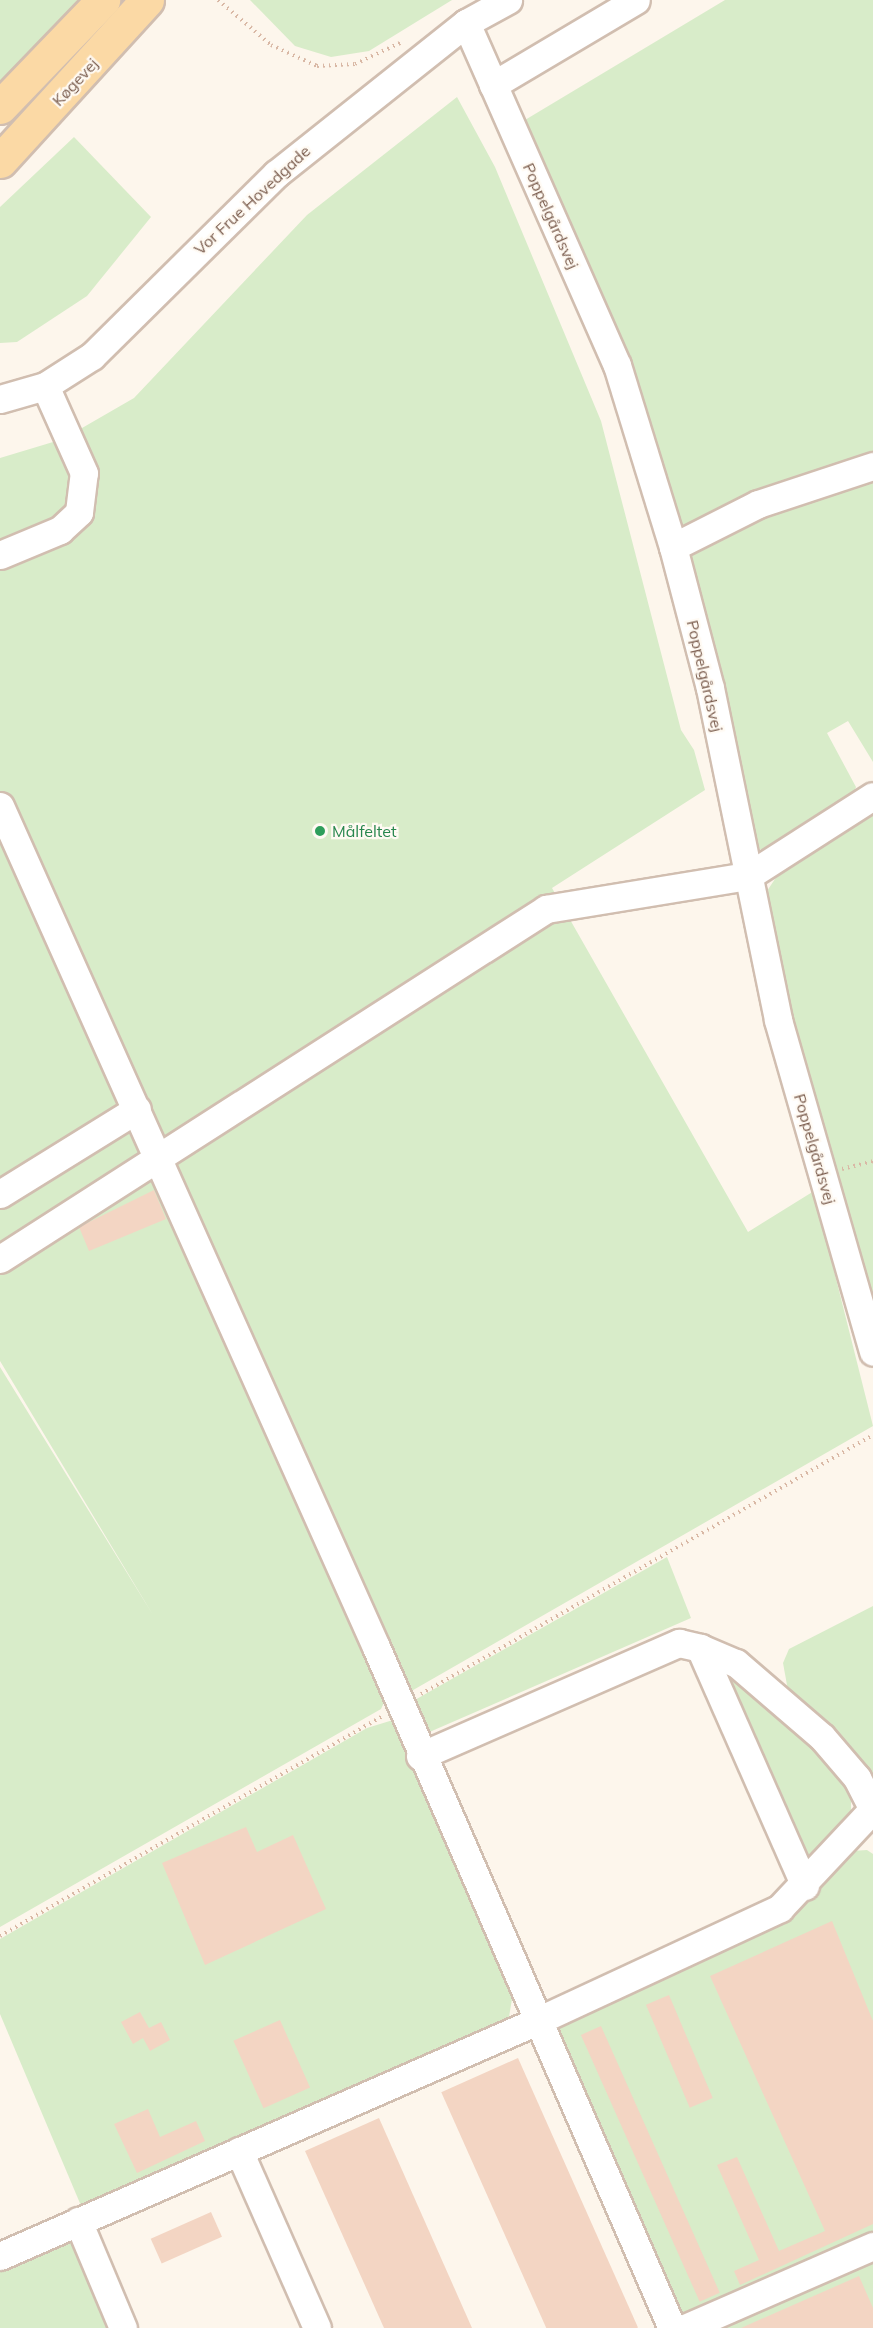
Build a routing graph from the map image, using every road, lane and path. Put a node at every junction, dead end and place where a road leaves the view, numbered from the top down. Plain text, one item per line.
1 (103, 0) edge
2 (147, 0) edge
3 (218, 0) edge
4 (508, 0) edge
5 (636, 0) edge
6 (466, 23) junction
7 (411, 37) dead end
8 (493, 85) junction
9 (0, 106) edge
10 (0, 160) edge
11 (45, 386) junction
12 (0, 399) edge
13 (873, 466) edge
14 (674, 547) junction
15 (0, 555) edge
16 (873, 796) edge
17 (0, 806) edge
18 (748, 876) junction
19 (137, 1108) junction
20 (157, 1157) junction
21 (873, 1161) edge
22 (822, 1175) junction
23 (0, 1194) edge
24 (0, 1259) edge
25 (873, 1352) edge
26 (873, 1435) edge
27 (700, 1648) junction
28 (400, 1706) junction
29 (420, 1756) junction
30 (873, 1810) edge
31 (804, 1886) junction
32 (0, 1936) edge
33 (537, 2021) junction
34 (239, 2151) junction
35 (78, 2221) junction
36 (873, 2246) edge
37 (0, 2256) edge
38 (123, 2328) edge
39 (317, 2328) edge
40 (672, 2328) edge
41 (685, 2328) edge

1 - 9 main road
2 - 10 main road, Køgevej
3 - 7 path
4 - 6 street, Vor Frue Hovedgade
5 - 8 street
6 - 8 street, Poppelgårdsvej
6 - 11 street, Vor Frue Hovedgade
8 - 14 street, Poppelgårdsvej
11 - 12 street, Vor Frue Hovedgade
11 - 15 street
13 - 14 street
14 - 18 street, Poppelgårdsvej
16 - 18 street
17 - 19 street
18 - 20 street
18 - 22 street, Poppelgårdsvej
19 - 20 street
19 - 23 street
20 - 24 street
20 - 28 street
21 - 22 path
22 - 25 street, Poppelgårdsvej
26 - 28 path
27 - 29 street
27 - 30 street
27 - 31 street
28 - 29 street
28 - 32 path
29 - 33 street
30 - 31 street
31 - 33 street
33 - 34 street
33 - 40 street
34 - 35 street
34 - 39 street
35 - 37 street
35 - 38 street
36 - 41 street

